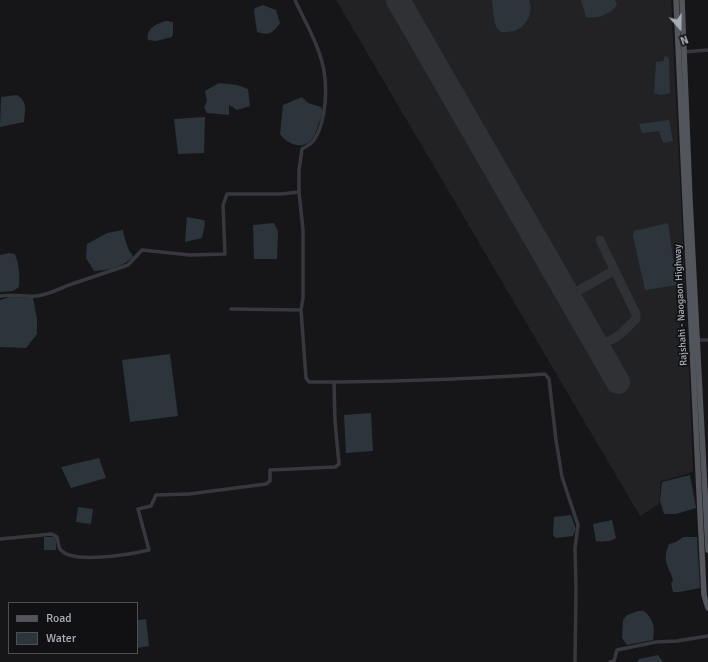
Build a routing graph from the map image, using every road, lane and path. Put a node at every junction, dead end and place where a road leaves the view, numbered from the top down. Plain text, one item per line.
1 (295, 0) edge
2 (676, 0) edge
3 (682, 0) edge
4 (708, 50) edge
5 (683, 52) junction
6 (299, 192) junction
7 (0, 296) edge
8 (231, 309) dead end
9 (301, 310) junction
10 (698, 340) junction
11 (708, 340) edge
12 (695, 352) junction
13 (334, 382) junction
14 (0, 539) edge
15 (708, 550) edge
16 (708, 608) edge
17 (708, 636) edge
18 (574, 662) edge
19 (610, 662) edge

1 - 6 street
2 - 12 main road, Rajshahi - Naogaon Highway
3 - 5 main road, Rajshahi - Naogaon Highway
4 - 5 street
5 - 10 main road, Rajshahi - Naogaon Highway
6 - 7 street
6 - 9 street
8 - 9 street
9 - 13 street
10 - 11 street
10 - 12 main road, Rajshahi - Naogaon Highway
12 - 15 main road, Rajshahi - Naogaon Highway
12 - 16 main road, Rajshahi - Naogaon Highway
13 - 14 street
13 - 18 street
17 - 19 street

